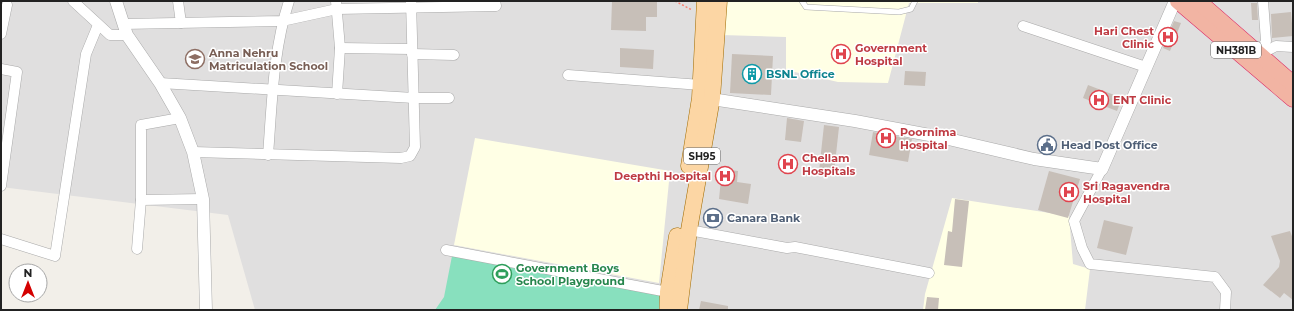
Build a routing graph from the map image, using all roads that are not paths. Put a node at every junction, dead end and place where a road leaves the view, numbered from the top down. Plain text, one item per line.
1 (73, 1) edge
2 (116, 1) edge
3 (178, 1) edge
4 (289, 1) edge
5 (495, 1) edge
6 (719, 1) edge
7 (802, 1) edge
8 (915, 1) edge
9 (1175, 1) edge
10 (1178, 1) edge
11 (1198, 1) edge
12 (1263, 1) edge
13 (7, 5) dead end
14 (337, 5) edge
15 (411, 5) edge
16 (705, 9) edge
17 (282, 21) junction
18 (182, 23) junction
19 (98, 24) junction
20 (1023, 26) dead end
21 (125, 29) junction
22 (1, 34) edge
23 (1293, 47) edge
24 (340, 48) junction
25 (412, 52) junction
26 (454, 55) dead end
27 (1260, 55) junction
28 (1146, 68) junction
29 (1, 70) edge
30 (568, 75) dead end
31 (160, 83) junction
32 (1293, 84) edge
33 (273, 90) junction
34 (338, 94) junction
35 (704, 94) junction
36 (414, 98) junction
37 (449, 98) dead end
38 (1293, 99) edge
39 (180, 118) junction
40 (193, 152) junction
41 (268, 155) junction
42 (1102, 169) junction
43 (1, 186) edge
44 (203, 199) junction
45 (141, 200) junction
46 (689, 230) junction
47 (1, 239) edge
48 (137, 249) dead end
49 (446, 250) dead end
50 (929, 273) dead end
51 (668, 292) junction
52 (206, 310) edge
53 (668, 310) edge
54 (679, 310) edge
55 (1225, 310) edge

1 - 19 street
2 - 21 street
3 - 18 street
4 - 17 street
5 - 15 street
6 - 35 main road, SH95
7 - 8 lane
9 - 28 street
10 - 38 highway, NH381B
11 - 27 highway, NH381B
12 - 27 street
13 - 22 street
14 - 15 street
14 - 17 street
14 - 24 street
15 - 25 street
16 - 35 main road, SH95
17 - 18 street
17 - 33 street
18 - 21 street
19 - 21 street
19 - 47 street
20 - 28 street
21 - 31 street
23 - 27 street
24 - 25 street
24 - 34 street
25 - 26 street
25 - 36 street
27 - 32 highway, NH381B
28 - 42 street
29 - 43 street
30 - 35 street
31 - 33 street
31 - 39 street
33 - 34 street
33 - 41 street
34 - 36 street
35 - 42 street
35 - 46 main road, SH95
35 - 51 main road, SH95
36 - 37 street
36 - 41 street
39 - 40 street
39 - 45 street
40 - 41 street
40 - 44 street
42 - 55 street
44 - 45 street
44 - 52 street
45 - 48 street
46 - 50 street
46 - 54 main road, SH95
49 - 51 street
51 - 53 main road, SH95

